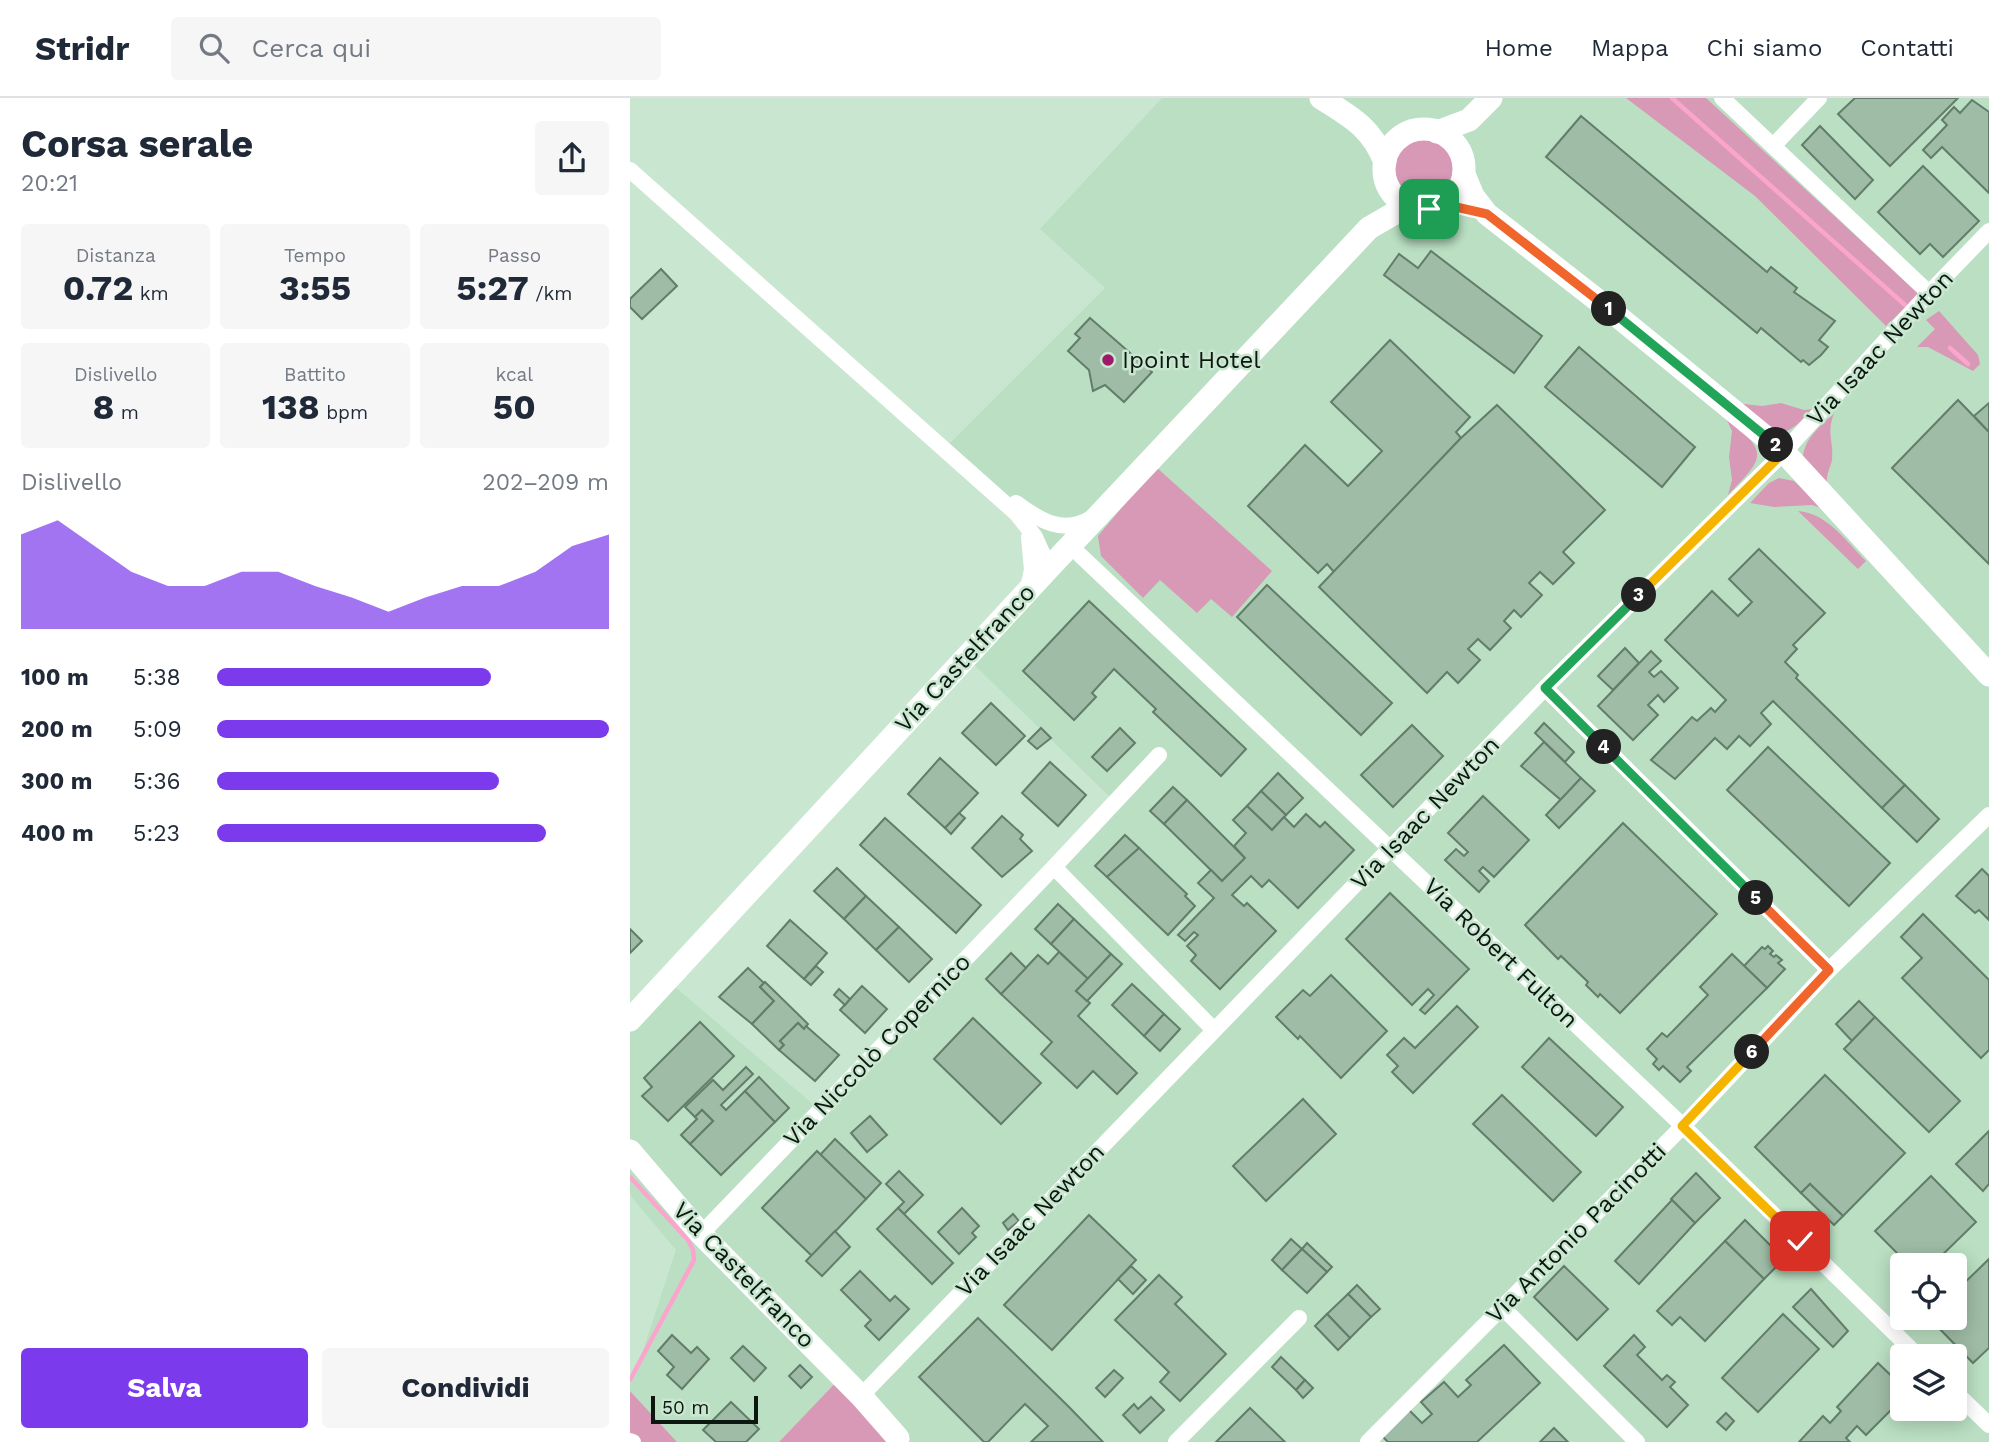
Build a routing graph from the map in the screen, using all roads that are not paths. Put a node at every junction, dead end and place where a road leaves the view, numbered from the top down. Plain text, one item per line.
1 (1321, 98) edge
2 (1722, 98) edge
3 (1819, 98) edge
4 (1487, 103) edge
5 (1364, 126) junction
6 (1437, 132) junction
7 (1408, 133) junction
8 (1774, 145) junction
9 (1463, 165) junction
10 (630, 170) edge
11 (1386, 172) junction
12 (1443, 204) junction
13 (1408, 206) junction
14 (1487, 214) junction
15 (1369, 228) junction
16 (1989, 231) edge
17 (1929, 293) junction
18 (1784, 452) junction
19 (973, 475) junction
20 (1104, 510) junction
21 (1027, 525) junction
22 (1080, 555) dead end
23 (1049, 568) junction
24 (1026, 592) junction
25 (1989, 676) edge
26 (1545, 688) junction
27 (1159, 755) dead end
28 (1989, 815) edge
29 (1391, 849) junction
30 (1054, 867) junction
31 (1829, 970) junction
32 (630, 1020) edge
33 (1214, 1030) junction
34 (1682, 1126) junction
35 (630, 1151) edge
36 (701, 1234) junction
37 (1502, 1307) junction
38 (1299, 1318) dead end
39 (1906, 1344) edge
40 (861, 1396) junction
41 (1967, 1404) edge
42 (1989, 1425) edge
43 (889, 1441) edge
44 (1177, 1442) edge
45 (1368, 1442) edge
46 (1636, 1442) edge

1 - 5 street
2 - 8 street
3 - 8 street
4 - 6 street
4 - 9 street
5 - 7 street
5 - 11 street
6 - 7 street
6 - 9 street
7 - 11 street
8 - 17 street
9 - 12 street
9 - 14 street
10 - 19 street, Via Castelfranco
11 - 13 street
11 - 15 street
12 - 13 street
12 - 14 street
13 - 15 street
14 - 18 street
15 - 20 street
16 - 17 street, Via Isaac Newton
17 - 18 street, Via Isaac Newton
18 - 25 street
18 - 26 street, Via Isaac Newton
19 - 20 street
19 - 21 street, Via Castelfranco
20 - 23 street
21 - 23 street, Via Castelfranco
21 - 24 street
22 - 29 street, Via Robert Fulton
23 - 24 street, Via Castelfranco
24 - 32 street, Via Castelfranco
26 - 29 street, Via Isaac Newton
26 - 31 street
27 - 30 street, Via Niccolò Copernico
28 - 31 street, Via Antonio Pacinotti
29 - 33 street, Via Isaac Newton
29 - 34 street, Via Robert Fulton
30 - 33 street
30 - 36 street, Via Niccolò Copernico
31 - 34 street, Via Antonio Pacinotti
33 - 40 street, Via Isaac Newton
34 - 37 street, Via Antonio Pacinotti
34 - 39 street, Via Robert Fulton
35 - 36 street, Via Castelfranco
36 - 40 street, Via Castelfranco
37 - 45 street, Via Antonio Pacinotti
37 - 46 street
38 - 44 street
40 - 43 street, Via Castelfranco
41 - 42 street

